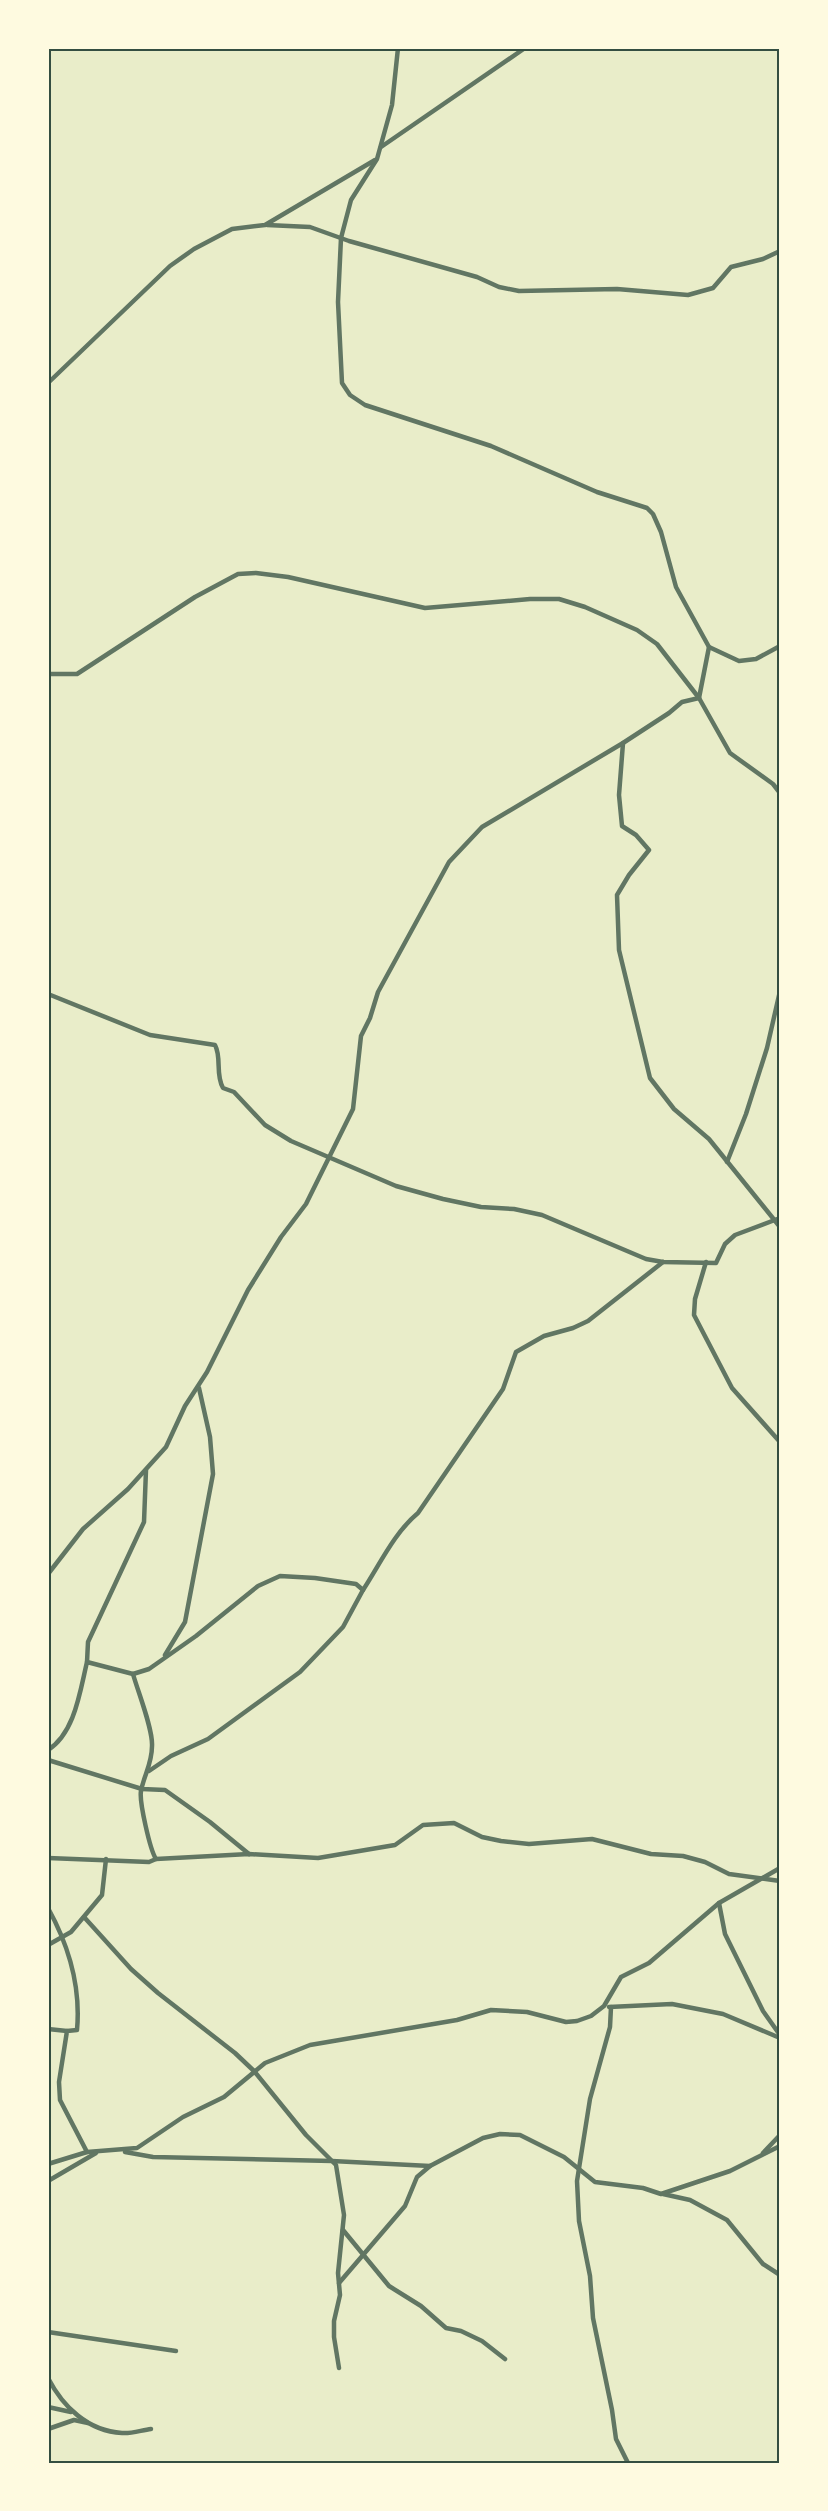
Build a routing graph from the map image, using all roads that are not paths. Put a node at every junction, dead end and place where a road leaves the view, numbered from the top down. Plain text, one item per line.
1 (398, 48) edge
2 (525, 48) edge
3 (378, 159) junction
4 (265, 225) junction
5 (341, 238) junction
6 (780, 251) edge
7 (48, 383) edge
8 (780, 646) edge
9 (709, 647) junction
10 (48, 674) edge
11 (699, 698) junction
12 (623, 743) junction
13 (780, 793) edge
14 (780, 991) edge
15 (48, 994) edge
16 (329, 1157) junction
17 (727, 1162) junction
18 (778, 1220) edge
19 (780, 1227) edge
20 (663, 1262) junction
21 (706, 1262) junction
22 (199, 1387) junction
23 (780, 1442) edge
24 (146, 1470) junction
25 (48, 1574) edge
26 (363, 1590) junction
27 (164, 1657) junction
28 (87, 1662) junction
29 (133, 1674) junction
30 (48, 1750) edge
31 (48, 1760) edge
32 (149, 1771) junction
33 (142, 1789) junction
34 (249, 1854) junction
35 (48, 1857) edge
36 (156, 1858) junction
37 (106, 1859) junction
38 (780, 1868) edge
39 (765, 1878) junction
40 (780, 1881) edge
41 (719, 1903) junction
42 (48, 1908) edge
43 (84, 1917) junction
44 (64, 1936) junction
45 (48, 1945) edge
46 (604, 2006) junction
47 (611, 2007) junction
48 (48, 2029) edge
49 (67, 2031) junction
50 (780, 2036) edge
51 (254, 2071) junction
52 (780, 2135) edge
53 (780, 2146) edge
54 (119, 2151) junction
55 (87, 2152) junction
56 (98, 2152) junction
57 (759, 2157) junction
58 (332, 2161) junction
59 (48, 2164) edge
60 (430, 2166) junction
61 (579, 2169) junction
62 (48, 2181) edge
63 (661, 2194) junction
64 (343, 2230) junction
65 (363, 2254) junction
66 (780, 2275) edge
67 (339, 2283) junction
68 (48, 2332) edge
69 (176, 2351) dead end
70 (506, 2360) dead end
71 (339, 2368) dead end
72 (48, 2378) edge
73 (48, 2407) edge
74 (72, 2412) junction
75 (93, 2425) junction
76 (151, 2428) dead end
77 (48, 2429) edge
78 (628, 2463) edge

1 - 3 street
2 - 3 street
3 - 4 street
3 - 5 street
4 - 5 street
4 - 7 street
5 - 6 street
5 - 9 street
8 - 9 street
9 - 11 street
10 - 11 street
11 - 12 street
11 - 13 street
12 - 16 street
12 - 17 street
14 - 17 street
15 - 16 street
16 - 20 street
16 - 22 street
17 - 18 street
18 - 19 street
18 - 21 street
20 - 21 street
20 - 26 street
21 - 23 street
22 - 24 street
22 - 27 street
24 - 25 street
24 - 28 street
26 - 27 street
26 - 32 street
27 - 29 street
28 - 29 street
28 - 30 street
29 - 32 street
31 - 33 street
32 - 33 street
33 - 34 street
33 - 36 street
34 - 36 street
34 - 39 street
35 - 37 street
36 - 37 street
37 - 43 street
38 - 39 street
39 - 40 street
39 - 41 street
41 - 46 street
41 - 50 street
42 - 44 street
43 - 44 street
43 - 51 street
44 - 45 street
44 - 49 street
46 - 47 street
46 - 51 street
47 - 50 street
47 - 61 street
48 - 49 street
49 - 55 street
51 - 54 street
51 - 58 street
52 - 57 street
53 - 57 street
54 - 56 street
54 - 58 street
55 - 56 street
55 - 59 street
56 - 62 street
57 - 63 street
58 - 60 street
58 - 64 street
60 - 61 street
60 - 65 street
61 - 63 street
61 - 78 street
63 - 66 street
64 - 65 street
64 - 67 street
65 - 67 street
65 - 70 street
67 - 71 street
68 - 69 street
72 - 74 street
73 - 74 street
74 - 75 street
75 - 76 street
75 - 77 street

